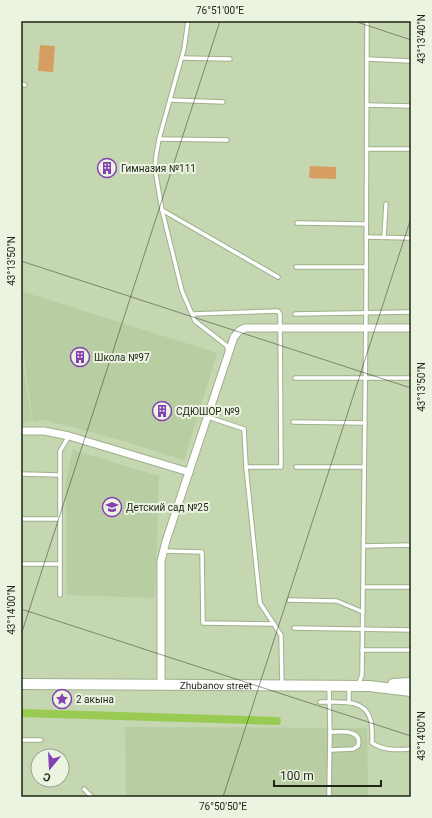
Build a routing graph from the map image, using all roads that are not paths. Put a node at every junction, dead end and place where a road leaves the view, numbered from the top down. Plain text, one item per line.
1 (188, 21) edge
2 (367, 21) edge
3 (182, 58) junction
4 (230, 59) dead end
5 (367, 59) junction
6 (411, 61) edge
7 (170, 100) junction
8 (223, 102) dead end
9 (367, 105) junction
10 (411, 106) edge
11 (159, 139) junction
12 (227, 140) dead end
13 (367, 149) junction
14 (411, 150) edge
15 (386, 204) dead end
16 (162, 210) junction
17 (297, 223) dead end
18 (366, 224) junction
19 (366, 237) junction
20 (384, 237) junction
21 (411, 238) edge
22 (296, 267) dead end
23 (366, 267) junction
24 (278, 277) dead end
25 (366, 312) junction
26 (411, 312) edge
27 (193, 314) junction
28 (295, 314) dead end
29 (280, 328) junction
30 (366, 328) junction
31 (411, 328) edge
32 (229, 355) junction
33 (295, 378) dead end
34 (365, 378) junction
35 (411, 378) edge
36 (208, 416) junction
37 (293, 422) dead end
38 (365, 423) junction
39 (21, 431) edge
40 (69, 436) junction
41 (246, 467) junction
42 (296, 467) dead end
43 (364, 468) junction
44 (189, 472) junction
45 (21, 474) edge
46 (60, 475) junction
47 (21, 519) edge
48 (60, 519) junction
49 (411, 545) edge
50 (364, 546) junction
51 (164, 551) junction
52 (21, 564) edge
53 (60, 564) junction
54 (363, 587) junction
55 (411, 587) edge
56 (60, 595) dead end
57 (289, 600) dead end
58 (363, 612) junction
59 (274, 624) junction
60 (294, 628) dead end
61 (363, 630) junction
62 (411, 630) edge
63 (362, 650) junction
64 (411, 650) edge
65 (411, 683) edge
66 (21, 684) edge
67 (161, 684) junction
68 (282, 685) junction
69 (329, 685) junction
70 (353, 685) junction
71 (369, 686) junction
72 (411, 691) edge
73 (411, 697) edge
74 (320, 702) dead end
75 (329, 702) junction
76 (349, 702) junction
77 (330, 732) junction
78 (21, 740) edge
79 (40, 740) dead end
80 (411, 749) edge
81 (330, 750) junction
82 (84, 789) dead end
83 (92, 797) edge
84 (329, 797) edge

1 - 3 lane
2 - 5 lane
3 - 4 lane
3 - 7 lane
5 - 6 lane
5 - 9 lane
7 - 8 lane
7 - 11 lane
9 - 10 lane
9 - 13 lane
11 - 12 lane
11 - 16 lane
13 - 14 lane
13 - 18 lane
15 - 20 lane
16 - 24 lane
16 - 27 lane
17 - 18 lane
18 - 19 lane
19 - 20 lane
19 - 23 lane
20 - 21 lane
22 - 23 lane
23 - 25 lane
25 - 26 lane
25 - 28 lane
25 - 30 lane
27 - 29 lane
27 - 32 lane
29 - 30 street
29 - 32 street
29 - 41 lane
30 - 31 street
30 - 34 lane
32 - 36 street
33 - 34 lane
34 - 35 lane
34 - 38 lane
36 - 41 lane
36 - 44 street
37 - 38 lane
38 - 43 lane
39 - 40 street
40 - 44 street
40 - 46 lane
41 - 59 lane
42 - 43 lane
43 - 50 lane
44 - 51 street
45 - 46 lane
46 - 48 lane
47 - 48 lane
48 - 53 lane
49 - 50 lane
50 - 54 lane
51 - 59 lane
51 - 67 street
52 - 53 lane
53 - 56 lane
54 - 55 lane
54 - 58 lane
57 - 58 lane
58 - 61 lane
59 - 68 lane
60 - 61 lane
61 - 62 lane
61 - 63 lane
63 - 64 lane
63 - 70 lane
65 - 71 main road
66 - 67 main road, Zhubanov street
67 - 68 main road, Zhubanov street
68 - 69 main road, Zhubanov street
69 - 70 main road, Zhubanov street
69 - 75 lane
70 - 71 main road, Zhubanov street
70 - 76 lane
71 - 72 main road, Zhubanov street
71 - 73 main road
74 - 75 lane
75 - 76 lane
75 - 77 lane
76 - 80 lane
77 - 81 lane
77 - 81 lane
78 - 79 lane
81 - 84 lane
82 - 83 lane

